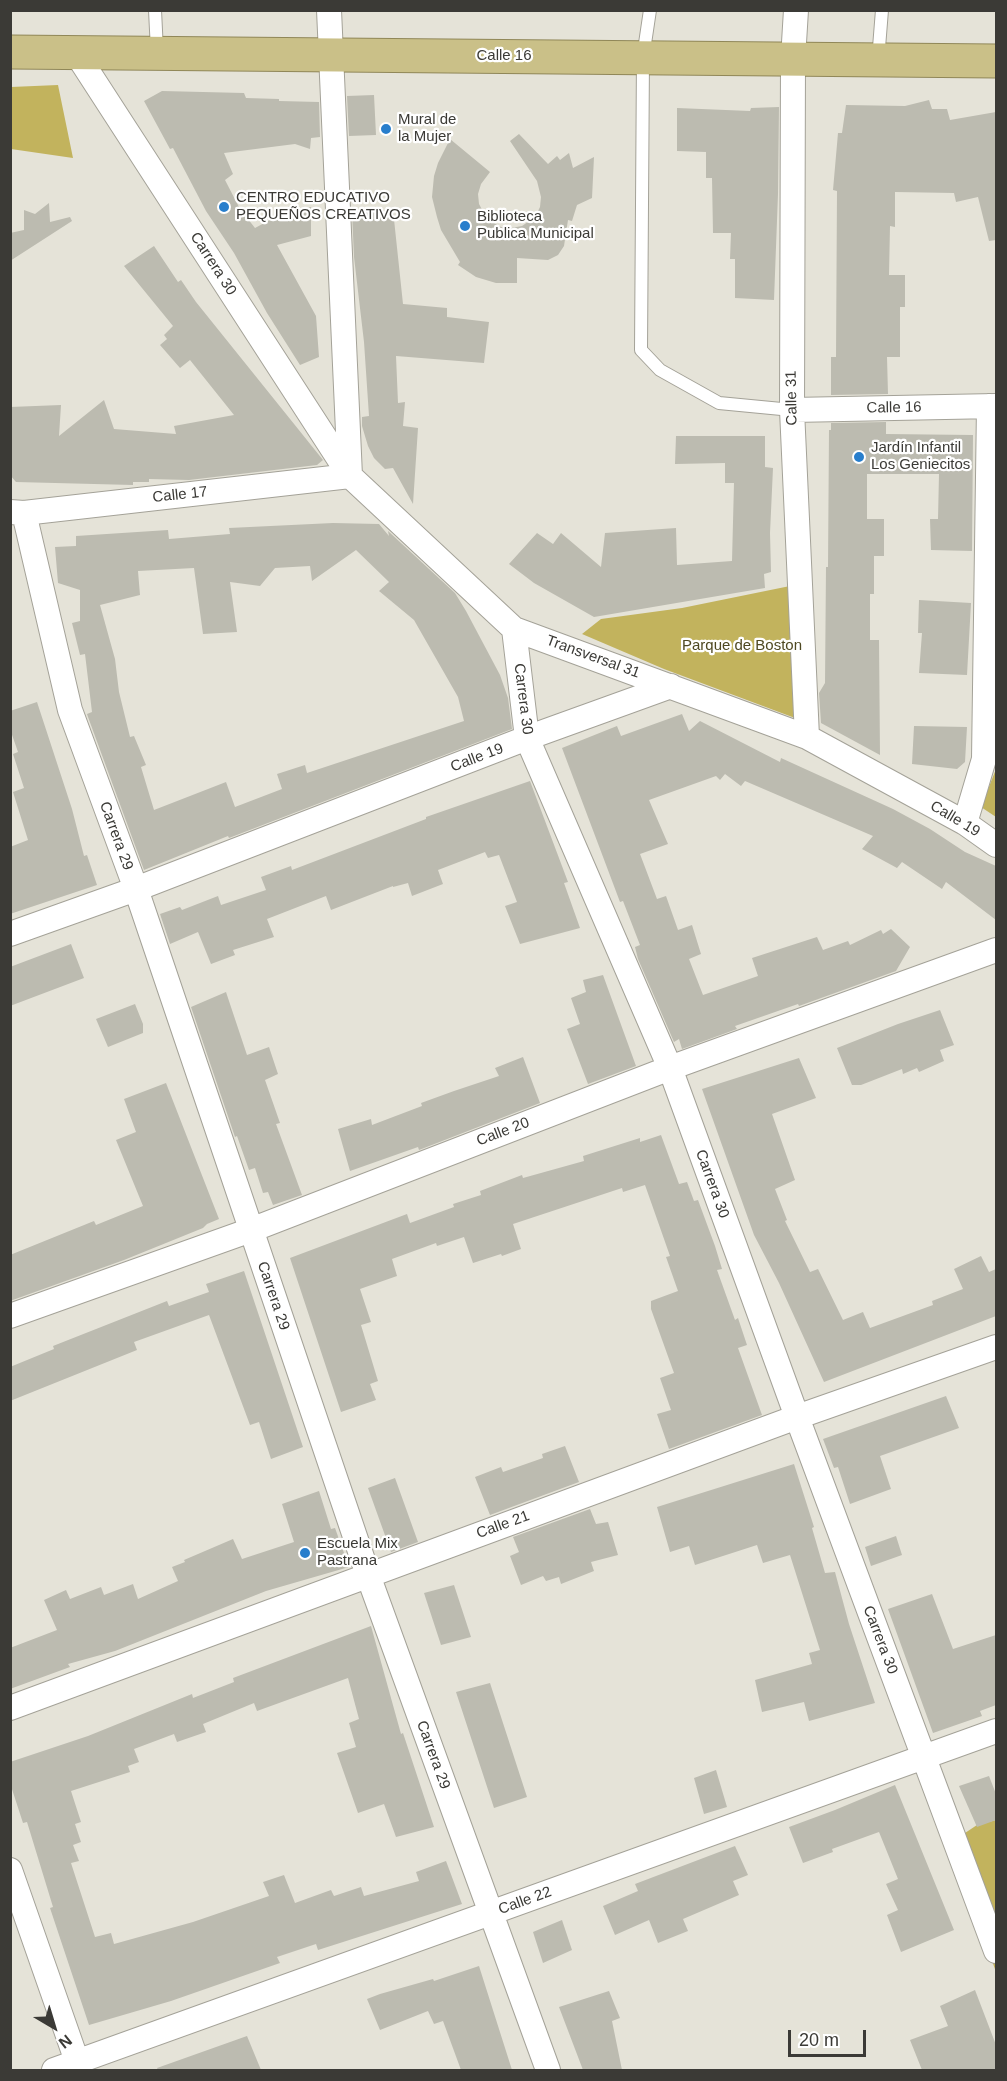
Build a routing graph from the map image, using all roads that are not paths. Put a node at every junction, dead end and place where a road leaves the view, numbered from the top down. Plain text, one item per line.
1 (155, 10) edge
2 (329, 10) edge
3 (650, 10) edge
4 (796, 10) edge
5 (882, 10) edge
6 (10, 52) edge
7 (76, 53) junction
8 (158, 53) junction
9 (330, 55) junction
10 (643, 57) junction
11 (793, 59) junction
12 (878, 60) junction
13 (996, 61) edge
14 (993, 406) edge
15 (792, 410) junction
16 (350, 476) junction
17 (17, 513) edge
18 (514, 629) junction
19 (671, 686) junction
20 (807, 737) junction
21 (527, 738) junction
22 (990, 752) edge
23 (965, 823) junction
24 (996, 845) edge
25 (136, 889) junction
26 (10, 934) edge
27 (996, 950) edge
28 (669, 1068) junction
29 (251, 1230) junction
30 (10, 1316) edge
31 (996, 1347) edge
32 (796, 1417) junction
33 (368, 1575) junction
34 (10, 1708) edge
35 (996, 1731) edge
36 (924, 1756) junction
37 (10, 1870) edge
38 (491, 1914) junction
39 (996, 1950) edge
40 (79, 2066) edge
41 (54, 2070) edge
42 (548, 2070) edge

1 - 8 lane
2 - 9 street
3 - 10 lane
4 - 11 street, Calle 31
5 - 12 lane
6 - 7 highway, Calle 16
7 - 8 highway, Calle 16
7 - 16 street, Carrera 30
8 - 9 highway, Calle 16
9 - 10 highway, Calle 16
9 - 16 street
10 - 11 highway, Calle 16
10 - 15 lane
11 - 12 highway, Calle 16
11 - 15 street, Calle 31
12 - 13 highway, Calle 16
14 - 15 street, Calle 16
14 - 22 street
15 - 20 street, Calle 31
16 - 17 street, Calle 17
16 - 18 street, Carrera 30
17 - 25 street, Carrera 29
18 - 19 street, Transversal 31
18 - 21 street, Carrera 30
19 - 20 street, Calle 19
19 - 21 street, Calle 19
20 - 23 street, Calle 19
21 - 25 street, Calle 19
21 - 28 street, Carrera 30
22 - 23 street
23 - 24 street, Calle 19
25 - 26 street, Calle 19
25 - 29 street, Carrera 29
27 - 28 street, Calle 20
28 - 29 street, Calle 20
28 - 32 street, Carrera 30
29 - 30 street, Calle 20
29 - 33 street, Carrera 29
31 - 32 street, Calle 21
32 - 33 street, Calle 21
32 - 36 street, Carrera 30
33 - 34 street, Calle 21
33 - 38 street, Carrera 29
35 - 36 street, Calle 22
36 - 38 street, Calle 22
36 - 39 street, Carrera 30
37 - 40 street
38 - 40 street, Calle 22
38 - 42 street, Carrera 29
40 - 41 street, Calle 22

